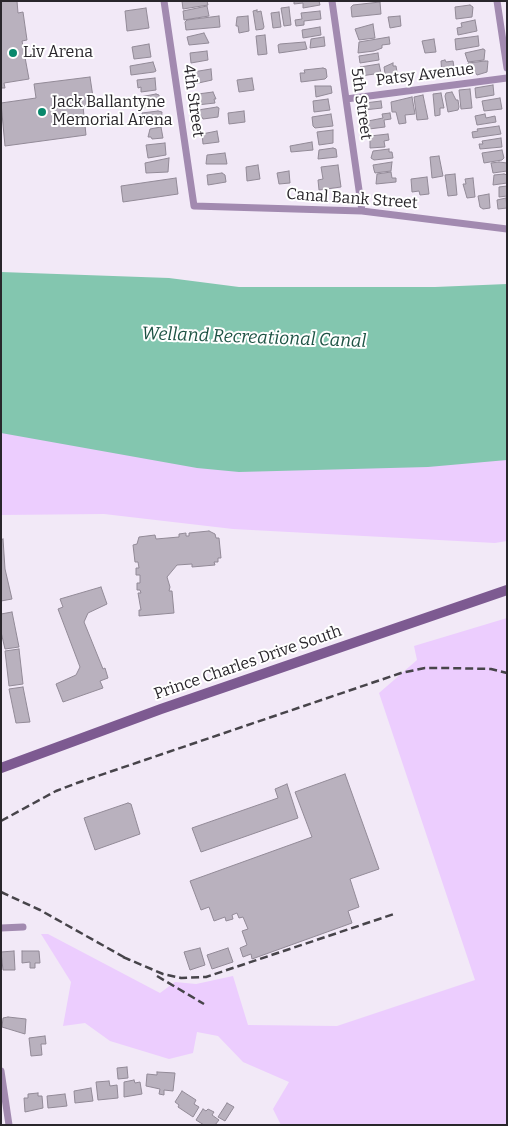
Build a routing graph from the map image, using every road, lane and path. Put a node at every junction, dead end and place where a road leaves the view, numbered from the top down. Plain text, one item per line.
1 (164, 1) edge
2 (332, 1) edge
3 (497, 1) edge
4 (507, 68) edge
5 (507, 78) edge
6 (346, 99) junction
7 (194, 206) joint
8 (362, 210) junction
9 (507, 229) edge
10 (507, 590) edge
11 (1, 768) edge
12 (22, 926) dead end
13 (1, 928) edge
14 (1, 1071) edge
15 (9, 1125) edge

1 - 7 street, 4th Street
2 - 6 street, 5th Street
3 - 4 street
5 - 6 street, Patsy Avenue
6 - 8 street, 5th Street
7 - 8 street, Canal Bank Street
8 - 9 street, Canal Bank Street
10 - 11 main road, Prince Charles Drive South
12 - 13 street
14 - 15 street

